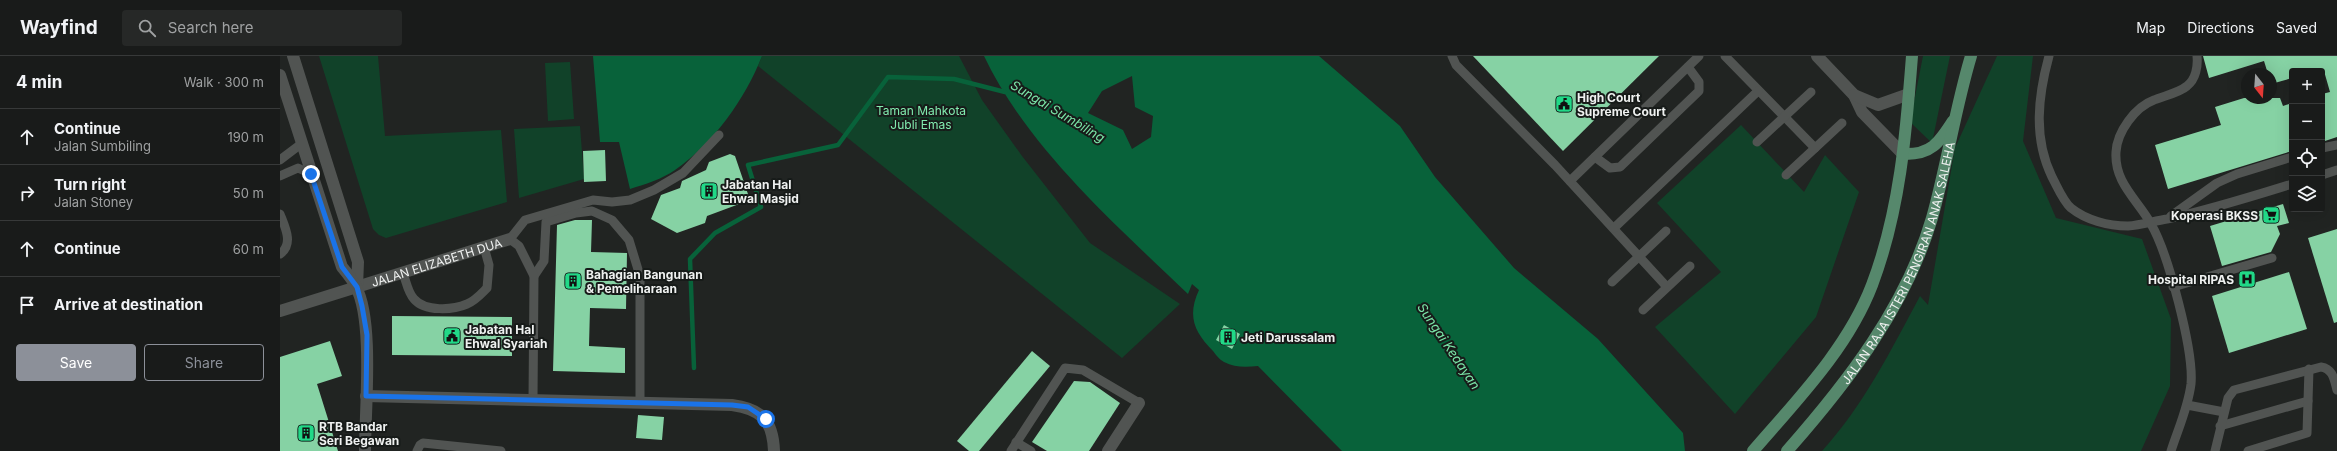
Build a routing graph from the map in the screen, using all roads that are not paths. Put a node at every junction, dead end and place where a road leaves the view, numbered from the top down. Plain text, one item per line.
1 (293, 56) edge
2 (1452, 56) edge
3 (1699, 56) edge
4 (1725, 56) edge
5 (1817, 56) edge
6 (1912, 56) edge
7 (1971, 56) edge
8 (2049, 56) edge
9 (2197, 56) edge
10 (1688, 67) junction
11 (280, 75) edge
12 (1758, 91) junction
13 (1811, 92) dead end
14 (1909, 94) junction
15 (1854, 95) junction
16 (1958, 115) junction
17 (1784, 117) junction
18 (1842, 123) dead end
19 (719, 135) dead end
20 (1757, 142) dead end
21 (301, 144) junction
22 (2337, 145) edge
23 (2325, 147) edge
24 (1815, 148) junction
25 (1903, 154) junction
26 (1595, 157) junction
27 (2289, 158) edge
28 (280, 160) edge
29 (2337, 170) edge
30 (311, 174) junction
31 (2325, 174) edge
32 (1786, 175) dead end
33 (280, 176) edge
34 (1570, 181) junction
35 (2289, 185) edge
36 (280, 214) edge
37 (2168, 218) junction
38 (2150, 222) junction
39 (1614, 228) junction
40 (1666, 231) dead end
41 (510, 239) junction
42 (484, 247) junction
43 (280, 254) edge
44 (1639, 256) junction
45 (2272, 258) dead end
46 (1690, 266) dead end
47 (403, 273) junction
48 (534, 276) junction
49 (1612, 282) dead end
50 (357, 287) junction
51 (1668, 287) junction
52 (2173, 288) junction
53 (1643, 310) dead end
54 (280, 311) edge
55 (2309, 369) junction
56 (2337, 390) edge
57 (366, 396) junction
58 (533, 399) junction
59 (2308, 401) junction
60 (640, 402) junction
61 (1139, 403) joint
62 (2187, 405) junction
63 (2224, 412) junction
64 (2220, 426) junction
65 (1016, 442) junction
66 (1794, 446) edge
67 (364, 451) edge
68 (417, 451) edge
69 (501, 451) edge
70 (774, 451) edge
71 (1011, 451) edge
72 (1031, 451) edge
73 (1108, 451) edge
74 (1753, 451) edge
75 (1787, 451) edge
76 (2171, 451) edge
77 (2215, 451) edge
78 (2248, 451) edge

1 - 50 street
2 - 34 lane
3 - 10 lane
4 - 12 lane
5 - 15 street
6 - 14 main road, JALAN RAJA ISTERI PENGIRAN ANAK SALEHA
7 - 16 main road, JALAN RAJA ISTERI PENGIRAN ANAK SALEHA
8 - 38 lane
9 - 38 lane
10 - 26 lane
10 - 26 lane
11 - 21 street
12 - 17 lane
12 - 39 lane
13 - 17 lane
14 - 15 street
14 - 25 main road, JALAN RAJA ISTERI PENGIRAN ANAK SALEHA
15 - 25 street
16 - 25 main road
16 - 66 main road, JALAN RAJA ISTERI PENGIRAN ANAK SALEHA
17 - 20 lane
17 - 24 lane
18 - 24 lane
19 - 41 lane, JALAN ELIZABETH DUA
21 - 28 lane
21 - 30 street
22 - 23 lane
24 - 32 lane
25 - 74 main road, JALAN RAJA ISTERI PENGIRAN ANAK SALEHA
26 - 34 lane
27 - 37 lane
29 - 31 lane
30 - 33 lane
30 - 50 street
34 - 39 lane
35 - 37 lane
36 - 43 lane
37 - 38 lane
38 - 52 lane
39 - 44 lane
40 - 44 lane
41 - 42 street, JALAN ELIZABETH DUA
41 - 48 lane
42 - 47 street, JALAN ELIZABETH DUA
42 - 47 lane
44 - 49 lane
44 - 51 lane
45 - 52 lane
46 - 51 lane
47 - 50 street, JALAN ELIZABETH DUA
48 - 58 lane
48 - 60 lane
50 - 54 street, JALAN ELIZABETH DUA
50 - 57 street
51 - 53 lane
52 - 62 lane
55 - 56 lane
55 - 59 lane
55 - 63 lane
57 - 58 street
57 - 67 street
58 - 60 street
59 - 64 lane
59 - 78 lane
60 - 70 street
61 - 65 lane
61 - 73 street
62 - 63 lane
62 - 76 lane
63 - 64 lane
64 - 77 lane
65 - 71 lane
65 - 72 lane
66 - 75 main road, JALAN RAJA ISTERI PENGIRAN ANAK SALEHA
68 - 69 lane

